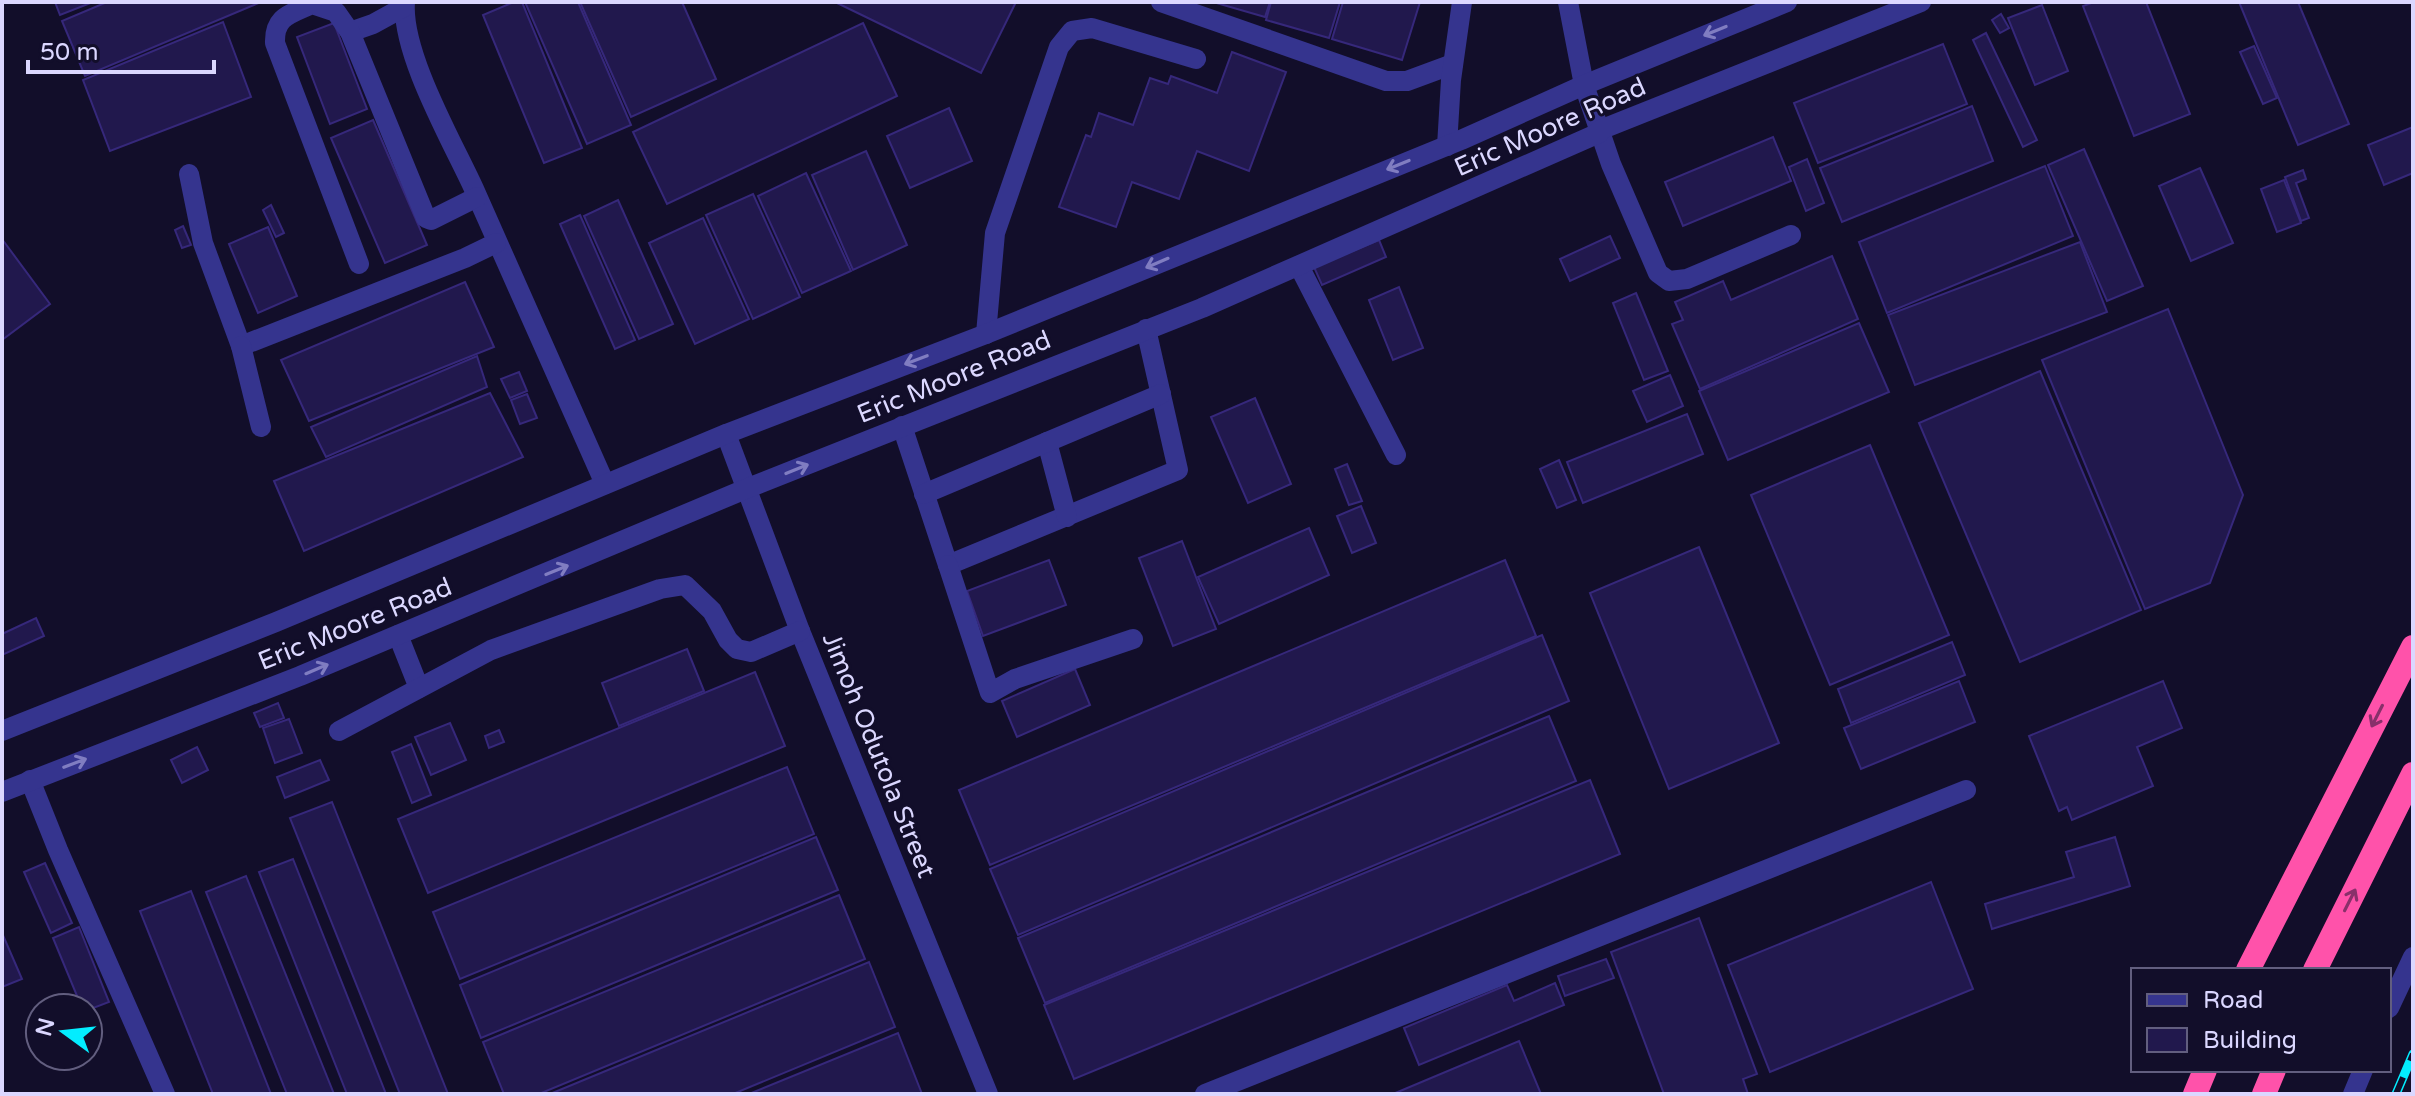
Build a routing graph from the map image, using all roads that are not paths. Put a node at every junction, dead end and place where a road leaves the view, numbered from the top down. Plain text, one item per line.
1 (1161, 2) edge
2 (1462, 2) edge
3 (1568, 2) edge
4 (1787, 2) edge
5 (1921, 2) edge
6 (404, 4) edge
7 (350, 32) junction
8 (1196, 59) dead end
9 (1453, 64) junction
10 (1584, 85) junction
11 (1600, 130) junction
12 (1447, 146) junction
13 (189, 174) dead end
14 (477, 197) junction
15 (1791, 235) dead end
16 (496, 243) junction
17 (359, 264) dead end
18 (1299, 266) junction
19 (1146, 329) junction
20 (986, 334) junction
21 (241, 346) junction
22 (1161, 394) junction
23 (902, 426) junction
24 (261, 427) dead end
25 (726, 434) junction
26 (1047, 442) junction
27 (1396, 455) dead end
28 (605, 484) junction
29 (748, 488) junction
30 (924, 494) junction
31 (1067, 517) junction
32 (948, 565) junction
33 (800, 631) junction
34 (398, 635) junction
35 (1133, 639) dead end
36 (2413, 647) edge
37 (419, 688) junction
38 (2, 731) edge
39 (339, 731) dead end
40 (2413, 774) edge
41 (30, 780) junction
42 (1966, 790) dead end
43 (2, 792) edge
44 (2413, 957) edge
45 (2249, 968) edge
46 (2316, 968) edge
47 (2391, 1004) edge
48 (2204, 1072) edge
49 (2273, 1072) edge
50 (2362, 1072) edge
51 (165, 1094) edge
52 (988, 1094) edge
53 (1205, 1094) edge
54 (2195, 1094) edge
55 (2264, 1094) edge
56 (2353, 1094) edge

1 - 9 street
2 - 9 street
3 - 10 street
4 -> 10 street, Eric Moore Road
5 - 11 street, Eric Moore Road
6 - 7 street
6 - 14 street
7 - 14 street
7 - 17 street
8 - 20 street
9 - 12 street
10 - 11 street
10 - 12 street, Eric Moore Road
11 - 15 street
11 - 18 street, Eric Moore Road
12 -> 20 street, Eric Moore Road
13 - 21 street
14 - 16 street
16 - 21 street
16 - 28 street
18 - 19 street, Eric Moore Road
18 - 27 street
19 - 22 street
19 - 23 street, Eric Moore Road
20 -> 25 street, Eric Moore Road
21 - 24 street
22 - 26 street
22 - 31 street
29 -> 23 street, Eric Moore Road
23 - 30 street
25 - 28 street, Eric Moore Road
25 - 29 street, Jimoh Odutola Street
26 - 30 street
26 - 31 street
28 - 38 street, Eric Moore Road
29 - 33 street, Jimoh Odutola Street
34 -> 29 street, Eric Moore Road
30 - 32 street
31 - 32 street
32 - 35 street
33 - 37 street
33 - 52 street, Jimoh Odutola Street
34 - 37 street
41 -> 34 street, Eric Moore Road
36 -> 45 highway
37 - 39 street
46 -> 40 highway
41 - 43 street, Eric Moore Road
41 - 51 street
42 - 53 street
44 - 47 street
48 - 54 highway
49 - 55 highway
50 - 56 street

